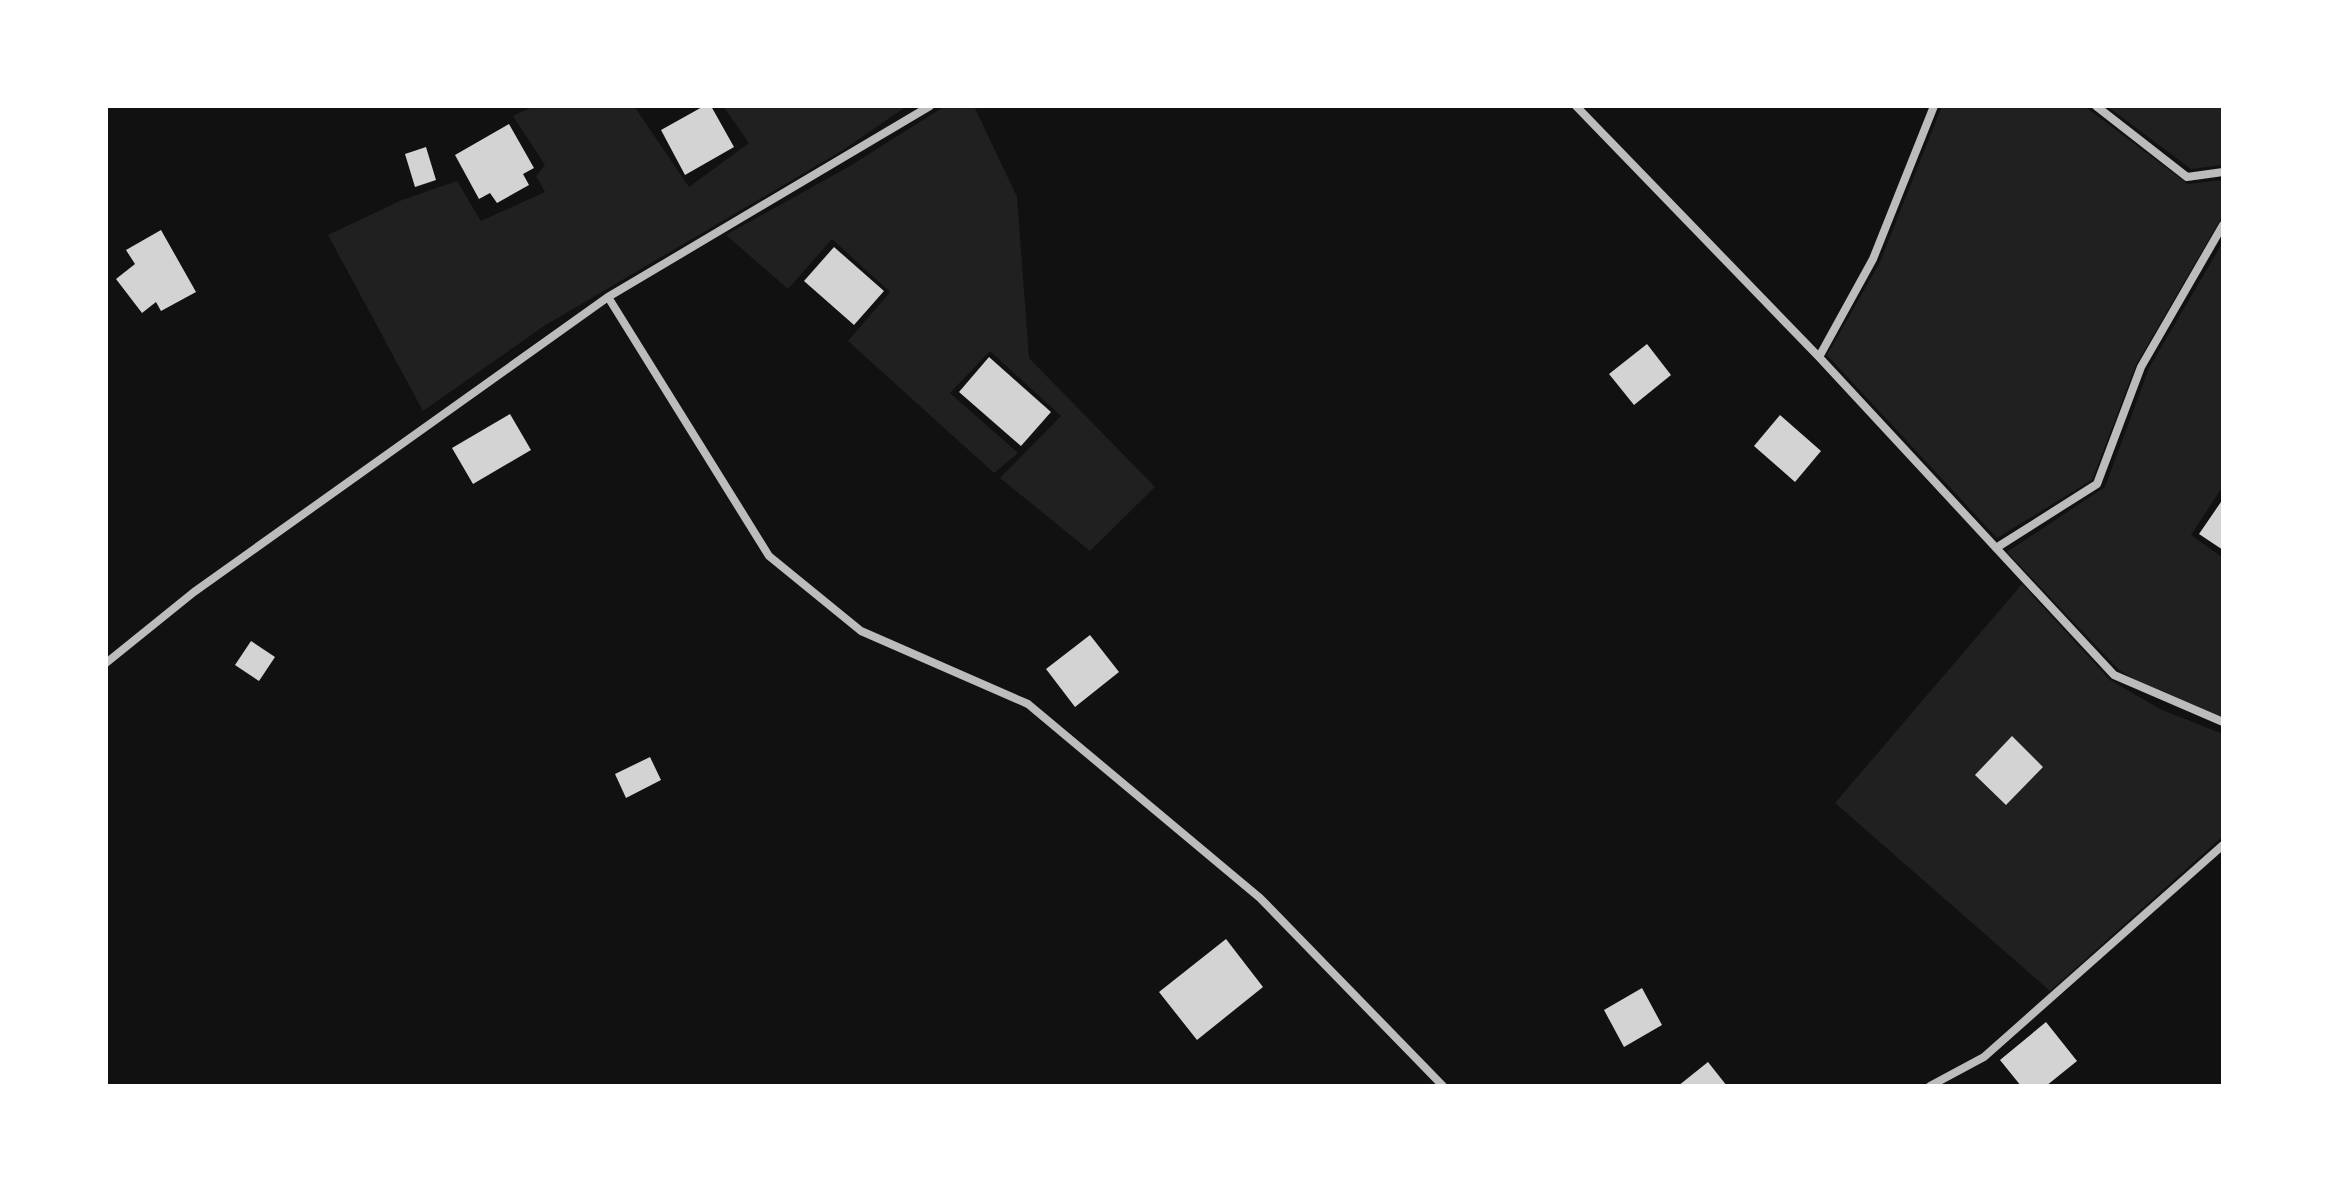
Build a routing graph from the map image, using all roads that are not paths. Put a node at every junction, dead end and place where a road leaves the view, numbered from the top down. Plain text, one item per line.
1 (930, 106) edge
2 (1576, 106) edge
3 (1934, 106) edge
4 (2096, 106) edge
5 (2223, 172) edge
6 (2223, 225) edge
7 (608, 297) junction
8 (1819, 357) junction
9 (1996, 548) junction
10 (106, 663) edge
11 (2223, 722) edge
12 (2223, 845) edge
13 (1443, 1086) edge
14 (1930, 1086) edge

1 - 7 street
2 - 8 street
3 - 8 street
4 - 5 street
6 - 9 street
7 - 10 street
7 - 13 street
8 - 9 street
9 - 11 street
12 - 14 street

